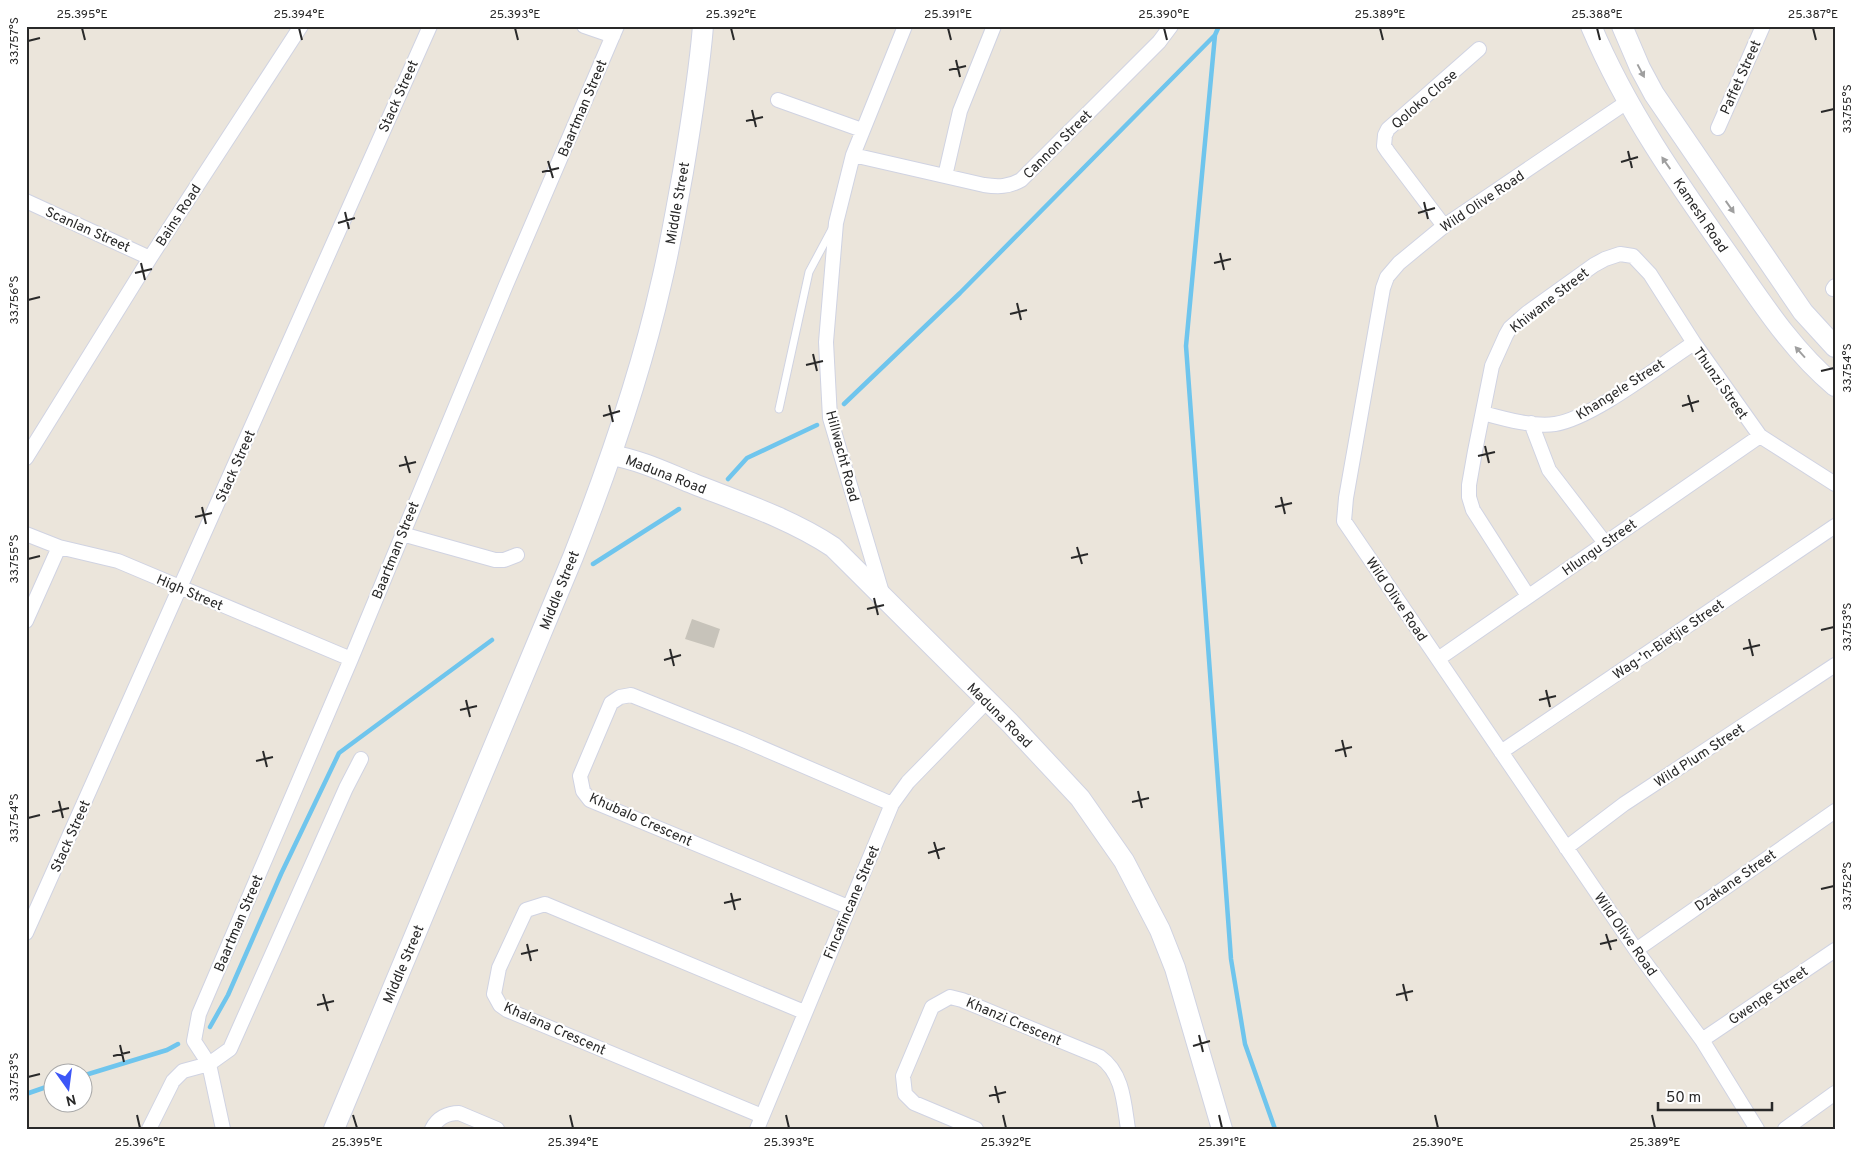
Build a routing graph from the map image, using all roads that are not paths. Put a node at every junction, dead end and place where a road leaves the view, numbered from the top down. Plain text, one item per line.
1 (301, 26) edge
2 (430, 26) edge
3 (584, 26) edge
4 (703, 26) edge
5 (905, 26) edge
6 (994, 26) edge
7 (1171, 26) edge
8 (1591, 26) edge
9 (1622, 26) edge
10 (1763, 26) edge
11 (615, 31) edge
12 (1479, 49) dead end
13 (778, 100) dead end
14 (1627, 102) junction
15 (1718, 128) dead end
16 (862, 130) junction
17 (853, 155) junction
18 (945, 176) junction
19 (26, 201) edge
20 (836, 223) junction
21 (1444, 226) junction
22 (1633, 256) joint
23 (150, 258) junction
24 (1694, 343) junction
25 (1835, 347) edge
26 (1835, 386) edge
27 (779, 410) dead end
28 (1483, 413) junction
29 (1531, 423) junction
30 (1760, 436) junction
31 (611, 455) junction
32 (26, 458) edge
33 (1835, 484) edge
34 (1835, 526) edge
35 (26, 534) edge
36 (402, 534) junction
37 (1605, 543) junction
38 (59, 547) junction
39 (517, 555) dead end
40 (180, 587) junction
41 (883, 596) junction
42 (1528, 596) junction
43 (26, 621) edge
44 (351, 659) junction
45 (1438, 659) junction
46 (1835, 665) edge
47 (986, 702) junction
48 (1501, 752) junction
49 (361, 759) dead end
50 (892, 804) junction
51 (1835, 811) edge
52 (1566, 848) junction
53 (848, 907) junction
54 (26, 933) edge
55 (1636, 950) junction
56 (1835, 950) edge
57 (804, 1012) junction
58 (1702, 1040) junction
59 (209, 1064) junction
60 (1835, 1093) edge
61 (760, 1123) edge
62 (149, 1129) edge
63 (223, 1129) edge
64 (334, 1129) edge
65 (432, 1129) edge
66 (497, 1129) edge
67 (976, 1129) edge
68 (1128, 1129) edge
69 (1222, 1129) edge
70 (1758, 1129) edge
71 (1785, 1129) edge

1 - 23 street, Bains Road
2 - 40 street, Stack Street
3 - 11 street
4 - 31 main road, Middle Street
5 - 16 street, Hillwacht Road
6 - 18 street
7 - 18 street, Cannon Street
8 - 14 main road, Kamesh Road
9 -> 25 main road, Kamesh Road
10 - 15 street, Paffet Street
11 - 36 street, Baartman Street
12 - 21 street, Qoloko Close
13 - 16 street
14 - 21 street, Wild Olive Road
26 -> 14 main road, Kamesh Road
16 - 17 street, Hillwacht Road
17 - 18 street, Cannon Street
17 - 20 street, Hillwacht Road
19 - 23 street, Scanlan Street
20 - 27 lane, Hillwacht Road
20 - 41 street, Hillwacht Road
21 - 45 street, Wild Olive Road
22 - 24 street, Thunzi Street
22 - 28 street, Khiwane Street
23 - 32 street, Bains Road
24 - 29 street, Khangele Street
24 - 30 street, Thunzi Street
28 - 29 street, Khangele Street
28 - 42 street, Khiwane Street
29 - 37 street
30 - 33 street, Thunzi Street
30 - 37 street, Hlungu Street
31 - 41 main road, Maduna Road
31 - 64 main road, Middle Street
34 - 48 street, Wag-'n-Bietjie Street
35 - 38 street, High Street
36 - 39 street
36 - 44 street, Baartman Street
37 - 42 street, Hlungu Street
38 - 40 street, High Street
38 - 43 street
40 - 44 street, High Street
40 - 54 street, Stack Street
41 - 47 main road, Maduna Road
42 - 45 street, Hlungu Street
44 - 59 street, Baartman Street
45 - 48 street, Wild Olive Road
46 - 52 street, Wild Plum Street
47 - 50 street, Fincafincane Street
47 - 69 main road, Maduna Road
48 - 52 street, Wild Olive Road
49 - 59 street
50 - 53 street, Fincafincane Street
50 - 53 street, Khubalo Crescent
51 - 55 street, Dzakane Street
52 - 55 street, Wild Olive Road
53 - 57 street, Fincafincane Street
55 - 58 street, Wild Olive Road
56 - 58 street, Gwenge Street
57 - 61 street, Fincafincane Street
57 - 61 street, Khalana Crescent
58 - 70 street, Wild Olive Road
59 - 62 street
59 - 63 street, Baartman Street
60 - 71 street
65 - 66 street
67 - 68 street, Khanzi Crescent

